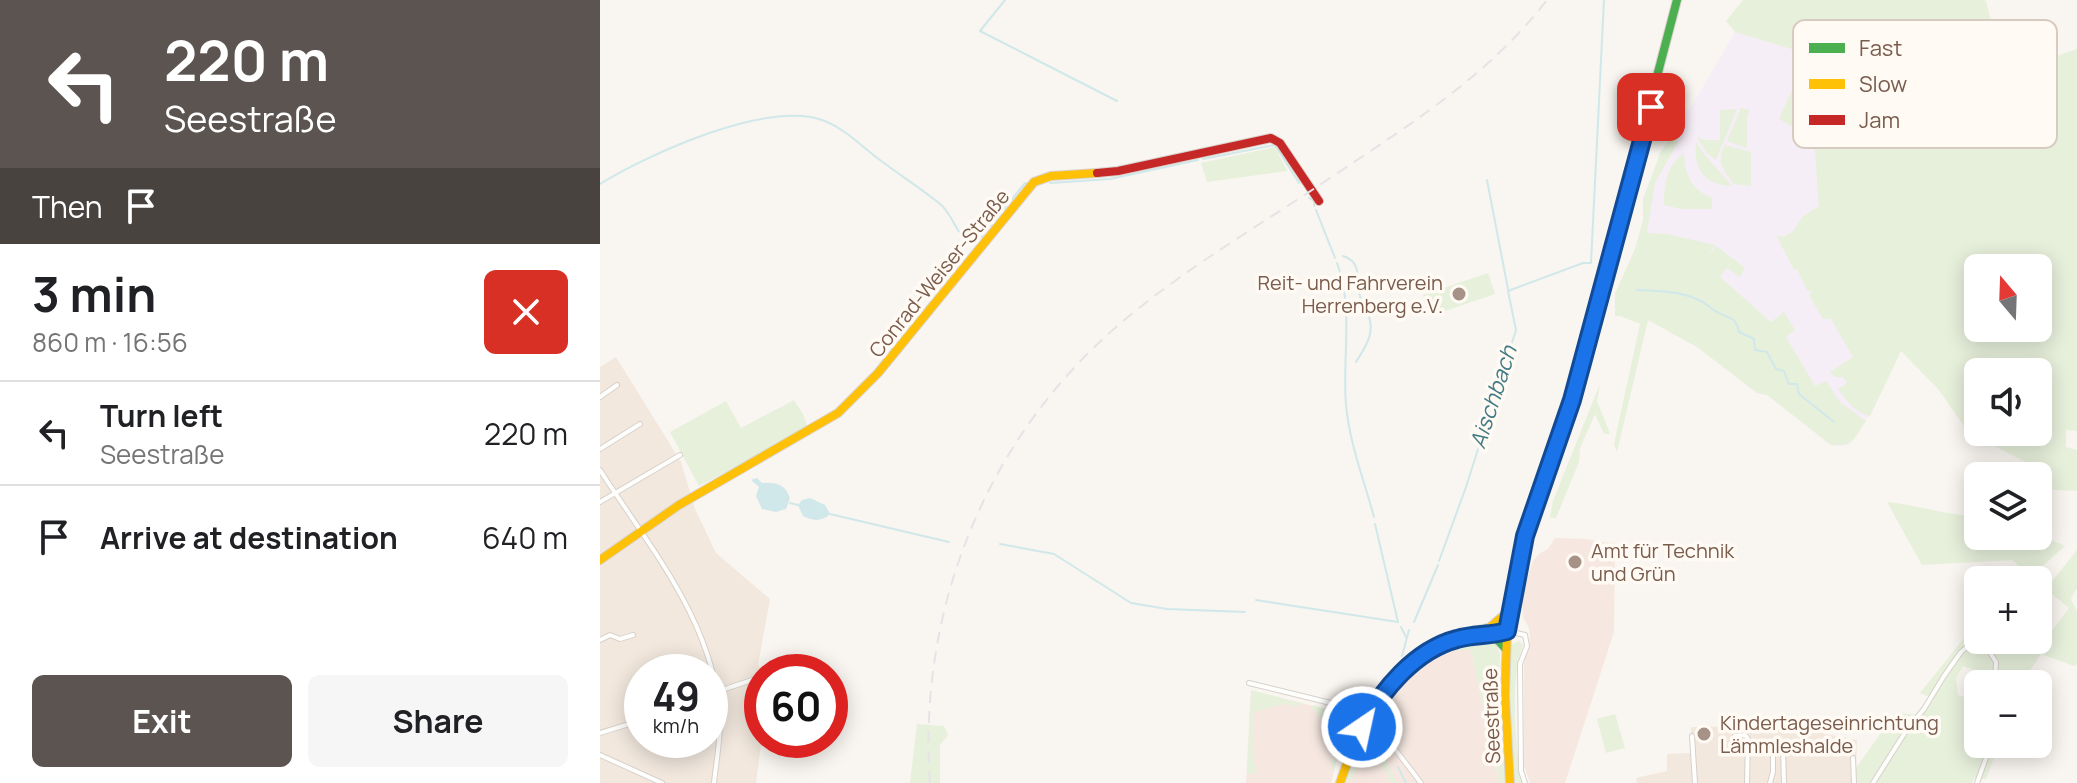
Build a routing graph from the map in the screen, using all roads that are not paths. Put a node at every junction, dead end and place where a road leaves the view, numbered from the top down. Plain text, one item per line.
1 (1677, 0) edge
2 (1319, 201) dead end
3 (617, 385) dead end
4 (600, 397) edge
5 (640, 424) dead end
6 (600, 449) edge
7 (680, 455) dead end
8 (600, 470) edge
9 (615, 493) junction
10 (600, 502) edge
11 (641, 530) junction
12 (600, 560) edge
13 (1510, 610) junction
14 (1507, 631) junction
15 (1491, 632) junction
16 (633, 635) dead end
17 (600, 640) edge
18 (1506, 649) junction
19 (1964, 650) edge
20 (706, 654) edge
21 (1249, 683) dead end
22 (1362, 722) junction
23 (624, 726) edge
24 (600, 733) edge
25 (1692, 736) dead end
26 (1735, 736) dead end
27 (600, 755) edge
28 (716, 758) edge
29 (1853, 758) dead end
30 (1986, 758) edge
31 (662, 783) edge
32 (714, 783) edge
33 (1339, 783) edge
34 (1421, 783) edge
35 (1510, 783) edge
36 (1525, 783) edge
37 (1695, 783) edge
38 (1747, 783) edge
39 (1770, 783) edge
40 (1784, 783) edge
41 (1854, 783) edge
42 (1873, 783) edge
43 (1977, 783) edge

1 - 13 main road, Seestraße
2 - 11 main road, Conrad-Weiser-Straße
3 - 4 street
5 - 6 street
7 - 9 street
8 - 9 street
9 - 10 street
9 - 11 street
11 - 12 main road, Conrad-Weiser-Straße
11 - 20 street
13 - 14 main road, Seestraße
13 - 15 main road
14 - 15 main road
14 - 18 main road, Seestraße
14 - 36 street
15 - 18 main road
15 - 22 main road
16 - 17 street
18 - 35 main road, Seestraße
19 - 42 street
21 - 22 street
22 - 33 main road
22 - 34 street
23 - 24 street
25 - 37 street
26 - 38 street
27 - 31 street
28 - 32 street
29 - 41 street
30 - 43 street
39 - 40 street

